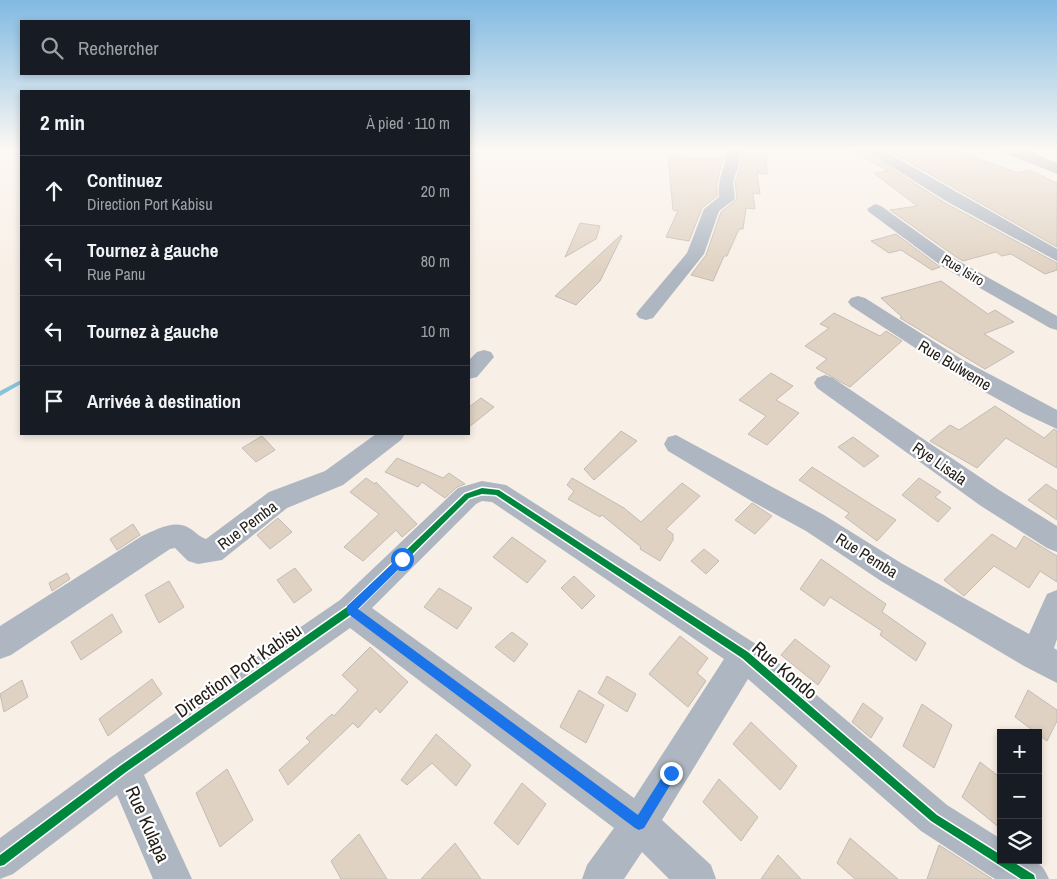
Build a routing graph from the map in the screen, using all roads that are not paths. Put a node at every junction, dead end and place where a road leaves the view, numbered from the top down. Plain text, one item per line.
1 (726, 190) edge
2 (939, 190) edge
3 (875, 209) dead end
4 (1057, 256) edge
5 (858, 302) dead end
6 (646, 314) dead end
7 (1057, 324) edge
8 (825, 383) dead end
9 (1057, 420) edge
10 (392, 435) edge
11 (676, 444) dead end
12 (482, 491) joint
13 (1057, 540) edge
14 (1057, 604) edge
15 (350, 610) junction
16 (0, 644) edge
17 (746, 655) junction
18 (1046, 661) edge
19 (123, 770) junction
20 (639, 824) junction
21 (0, 861) edge
22 (173, 879) edge
23 (601, 879) edge
24 (697, 879) edge
25 (1030, 879) edge

1 - 6 street
2 - 4 street
3 - 7 street, Rue Isiro
5 - 9 street, Rue Bulweme
8 - 13 street, Rye Lisala
10 - 16 street, Rue Pemba
11 - 18 street, Rue Pemba
12 - 15 street, Direction Port Kabisu
12 - 17 street, Rue Kondo
14 - 18 street
15 - 19 street, Direction Port Kabisu
15 - 20 street
17 - 20 street
17 - 25 street, Rue Kondo
19 - 21 street, Direction Port Kabisu
19 - 22 street, Rue Kulapa
20 - 23 street
20 - 24 street

